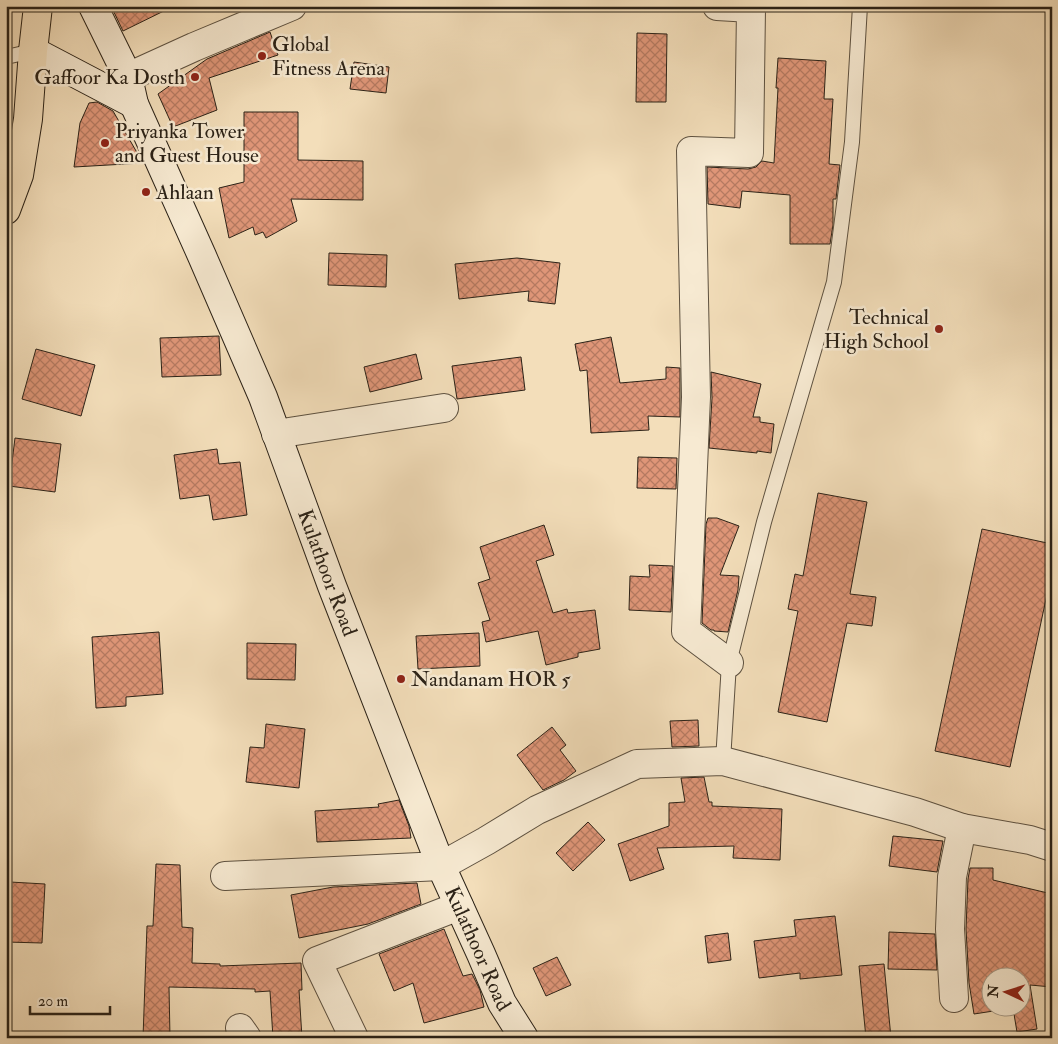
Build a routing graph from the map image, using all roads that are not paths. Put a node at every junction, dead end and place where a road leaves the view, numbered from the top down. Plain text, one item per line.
1 (38, 6) edge
2 (93, 6) edge
3 (292, 6) edge
4 (717, 6) edge
5 (860, 6) edge
6 (33, 52) junction
7 (6, 57) edge
8 (128, 77) junction
9 (134, 104) junction
10 (6, 210) edge
11 (444, 408) dead end
12 (276, 434) junction
13 (729, 664) junction
14 (723, 761) junction
15 (962, 828) junction
16 (1052, 846) edge
17 (441, 866) junction
18 (225, 876) dead end
19 (459, 906) junction
20 (954, 998) dead end
21 (354, 1038) edge
22 (524, 1038) edge

1 - 6 main road
2 - 8 street, Kulathoor Road
3 - 8 street
4 - 13 street
5 - 13 lane
6 - 7 lane
6 - 9 street
6 - 10 main road
8 - 9 street, Kulathoor Road
9 - 12 street, Kulathoor Road
11 - 12 street
12 - 17 street, Kulathoor Road
13 - 14 lane
14 - 15 street
14 - 17 street
15 - 16 street
15 - 20 street
17 - 18 street
17 - 19 street, Kulathoor Road
19 - 21 street
19 - 22 street, Kulathoor Road

